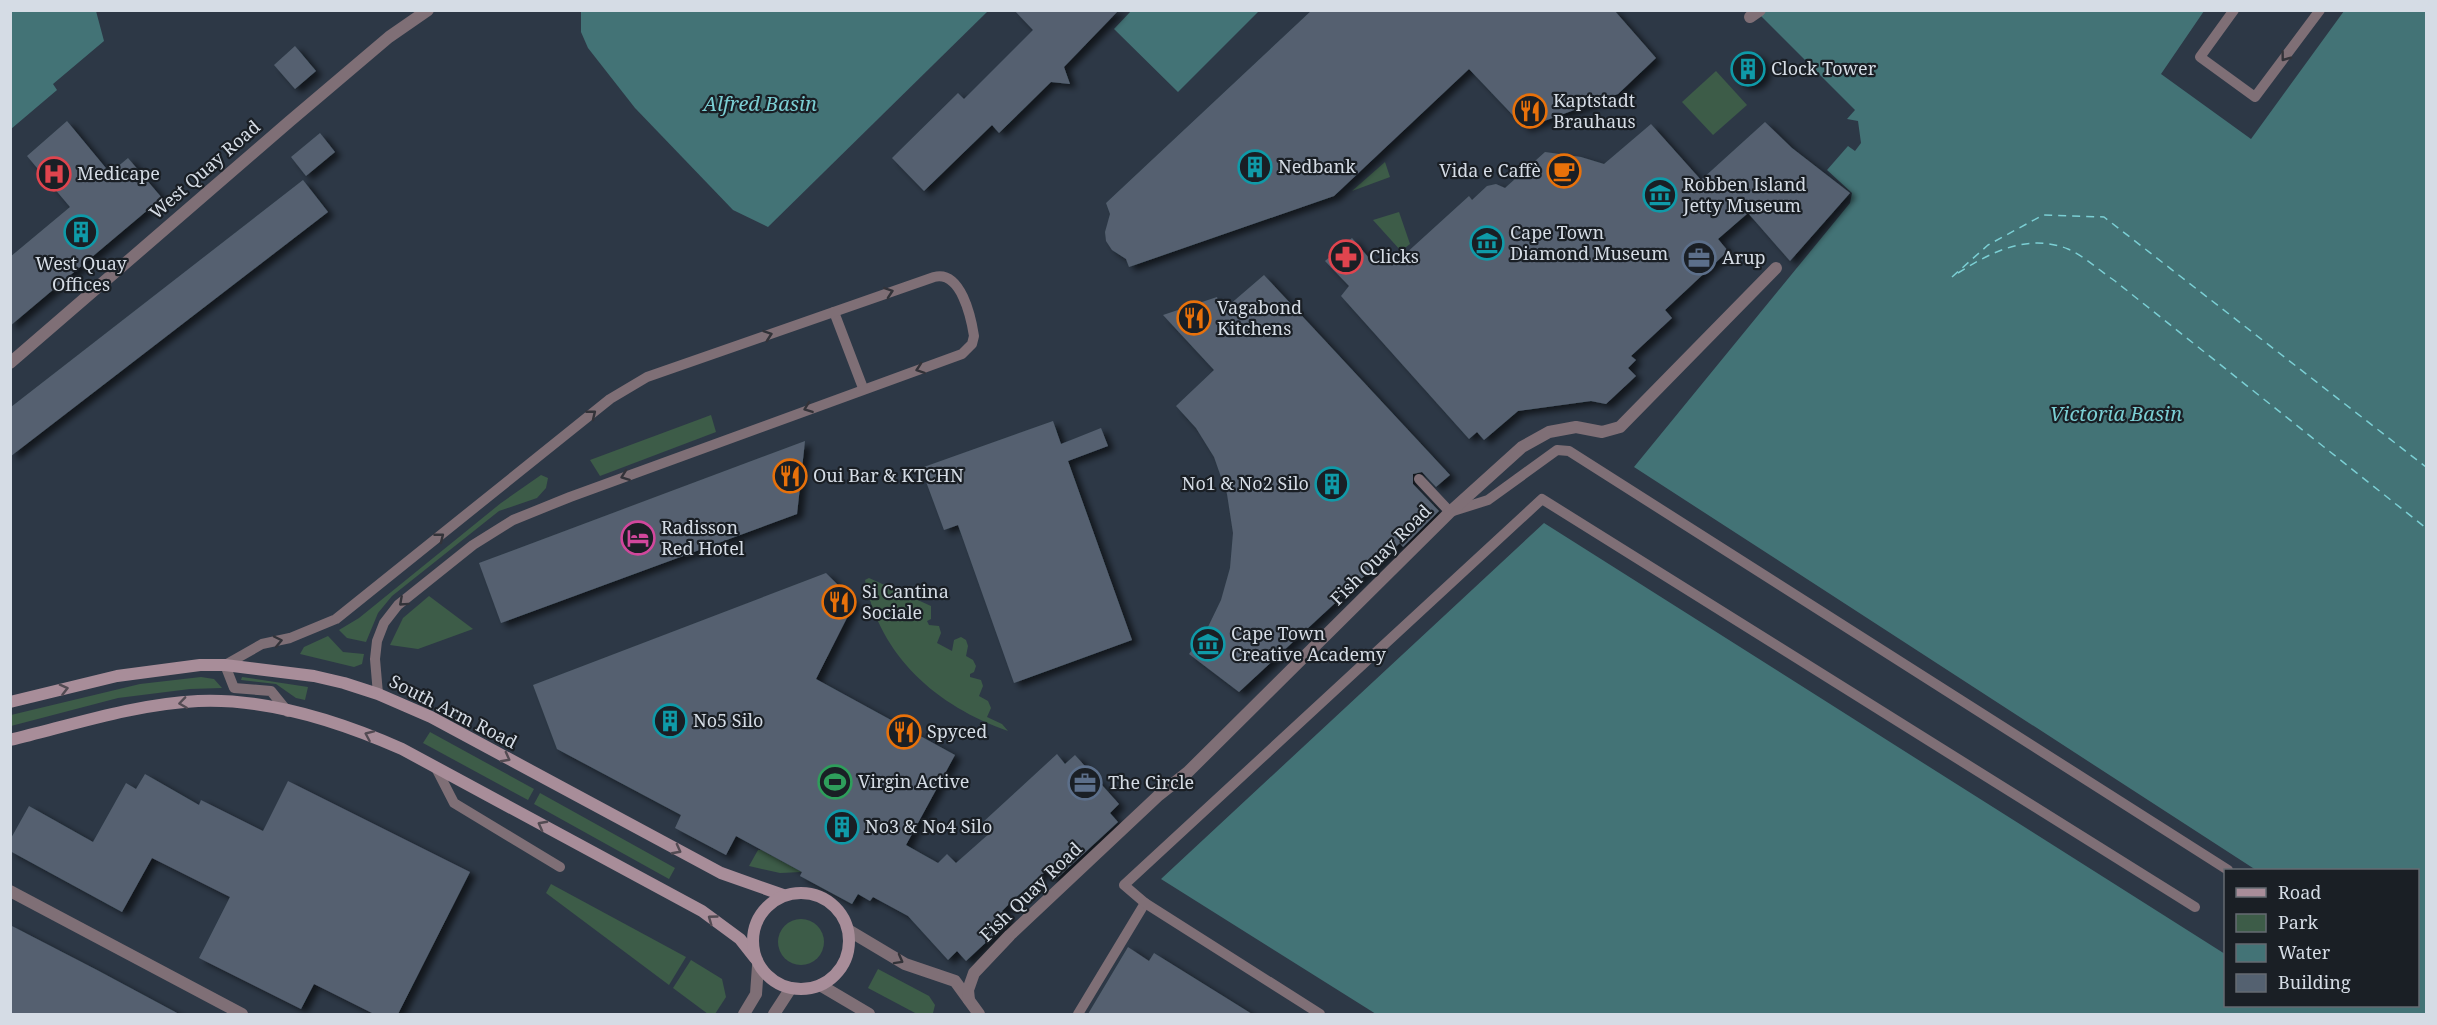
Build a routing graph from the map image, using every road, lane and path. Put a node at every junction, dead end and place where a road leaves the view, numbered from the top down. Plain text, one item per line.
1 (428, 10) edge
2 (2234, 10) edge
3 (2320, 10) edge
4 (1776, 267) dead end
5 (834, 312) junction
6 (10, 363) edge
7 (863, 388) junction
8 (1419, 479) dead end
9 (1450, 512) junction
10 (225, 665) junction
11 (378, 694) junction
12 (10, 702) edge
13 (288, 712) junction
14 (10, 740) edge
15 (436, 768) junction
16 (560, 867) dead end
17 (2226, 869) edge
18 (10, 891) edge
19 (783, 895) junction
20 (1145, 903) junction
21 (2195, 907) dead end
22 (848, 930) junction
23 (757, 962) junction
24 (820, 985) junction
25 (791, 988) junction
26 (973, 1009) edge
27 (242, 1014) edge
28 (744, 1014) edge
29 (774, 1014) edge
30 (869, 1014) edge
31 (1078, 1014) edge
32 (1320, 1014) edge

1 - 6 street, West Quay Road
3 -> 2 lane
4 - 9 street, Fish Quay Road
5 - 7 lane
5 -> 7 lane
10 -> 5 lane
7 -> 11 lane
8 - 9 lane
9 - 17 lane
9 - 26 street, Fish Quay Road
10 - 11 street, South Arm Road
12 -> 10 street, South Arm Road
10 - 13 lane
11 -> 19 street, South Arm Road
13 -> 14 street
15 -> 13 street
15 - 16 lane
23 -> 15 street
18 - 27 street
19 - 22 street
19 - 23 street
20 - 21 lane
20 - 31 lane
20 - 32 lane
22 - 24 street
22 -> 26 street
23 - 25 street
23 - 28 street
24 - 25 street
24 - 30 street
25 - 29 street

